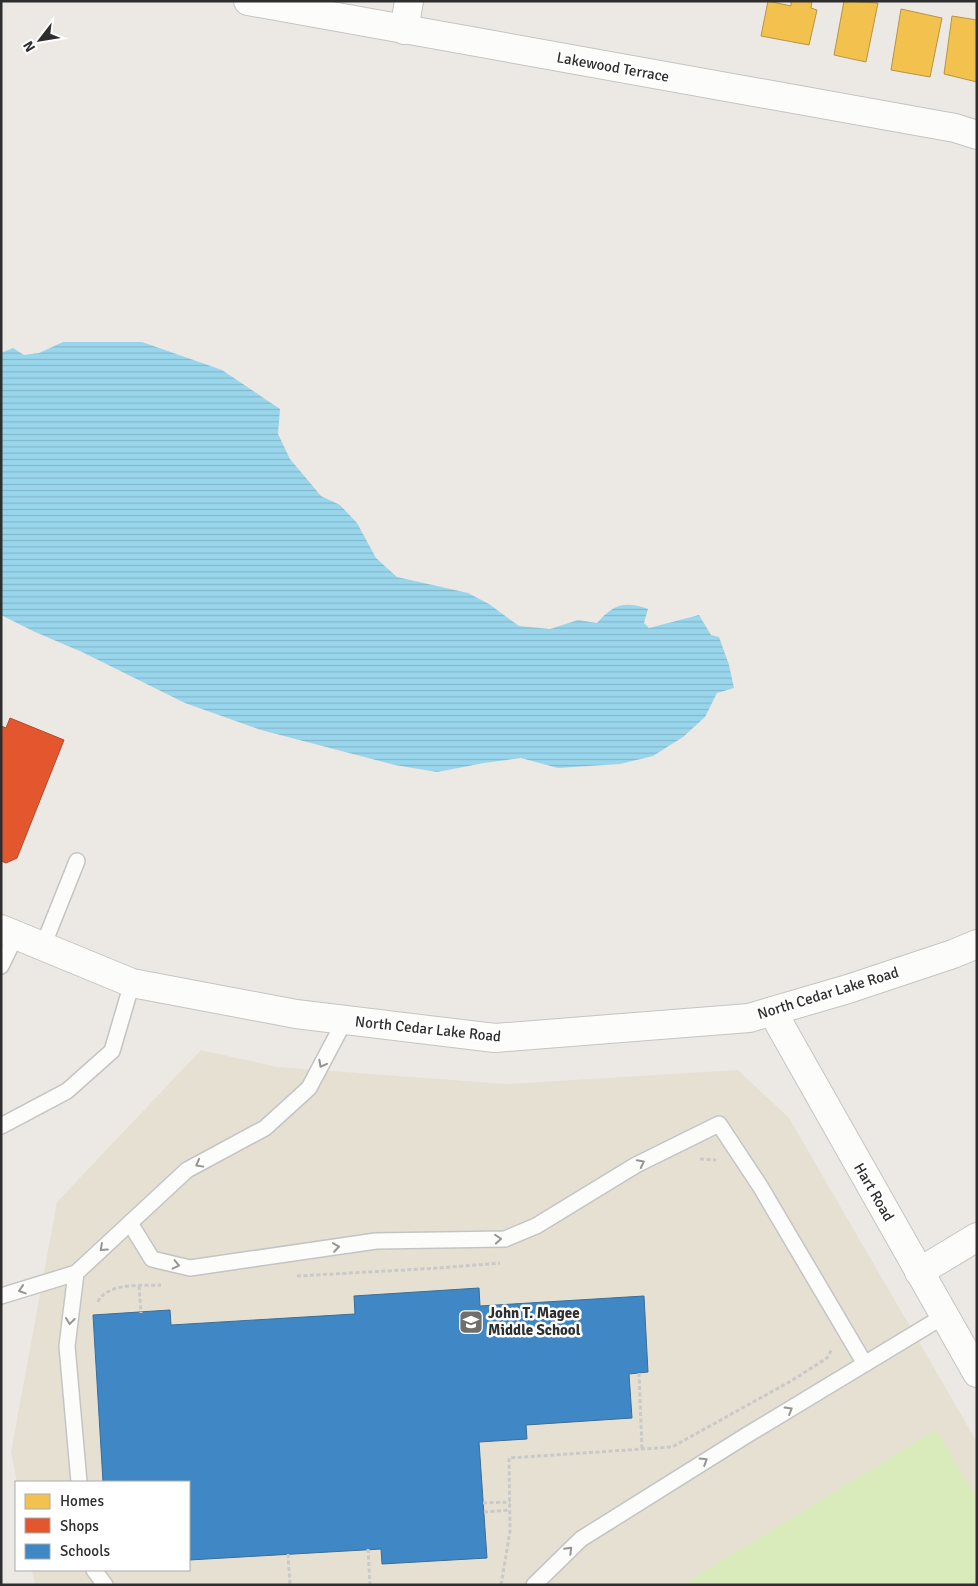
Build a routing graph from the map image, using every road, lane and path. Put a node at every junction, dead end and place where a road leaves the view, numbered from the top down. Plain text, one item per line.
1 (248, 1) edge
2 (409, 1) edge
3 (404, 30) junction
4 (977, 136) edge
5 (77, 861) dead end
6 (9, 932) edge
7 (977, 944) edge
8 (43, 946) junction
9 (1, 966) edge
10 (132, 983) junction
11 (772, 1011) junction
12 (344, 1020) junction
13 (1, 1126) edge
14 (697, 1160) dead end
15 (720, 1161) dead end
16 (130, 1223) junction
17 (977, 1237) edge
18 (506, 1261) dead end
19 (919, 1272) junction
20 (76, 1273) junction
21 (289, 1277) dead end
22 (164, 1285) dead end
23 (139, 1286) junction
24 (1, 1296) edge
25 (98, 1302) dead end
26 (141, 1312) dead end
27 (944, 1316) junction
28 (831, 1343) dead end
29 (865, 1364) junction
30 (639, 1373) dead end
31 (977, 1373) edge
32 (642, 1449) junction
33 (79, 1481) edge
34 (510, 1502) junction
35 (483, 1503) dead end
36 (510, 1510) junction
37 (484, 1512) dead end
38 (368, 1549) dead end
39 (288, 1554) dead end
40 (95, 1571) edge
41 (105, 1585) edge
42 (290, 1585) edge
43 (370, 1585) edge
44 (501, 1585) edge
45 (534, 1585) edge

1 - 3 street, Lakewood Terrace
2 - 3 street
3 - 4 street, Lakewood Terrace
5 - 8 lane
6 - 8 street, North Cedar Lake Road
6 - 9 lane
7 - 11 street, North Cedar Lake Road
8 - 10 street, North Cedar Lake Road
10 - 12 street, North Cedar Lake Road
10 - 13 lane
11 - 12 street, North Cedar Lake Road
11 - 19 street, Hart Road
12 -> 16 lane
14 - 15 path
16 -> 20 lane
16 -> 29 lane
17 - 19 street
18 - 21 path
19 - 27 street, Hart Road
20 -> 24 lane
20 -> 33 lane
22 - 23 path
23 - 25 path
23 - 26 path
27 - 29 lane
27 - 31 street, Hart Road
28 - 32 path
45 -> 29 lane
30 - 32 path
32 - 34 path
34 - 35 path
34 - 36 path
36 - 37 path
36 - 44 path
38 - 43 path
39 - 42 path
40 - 41 lane

